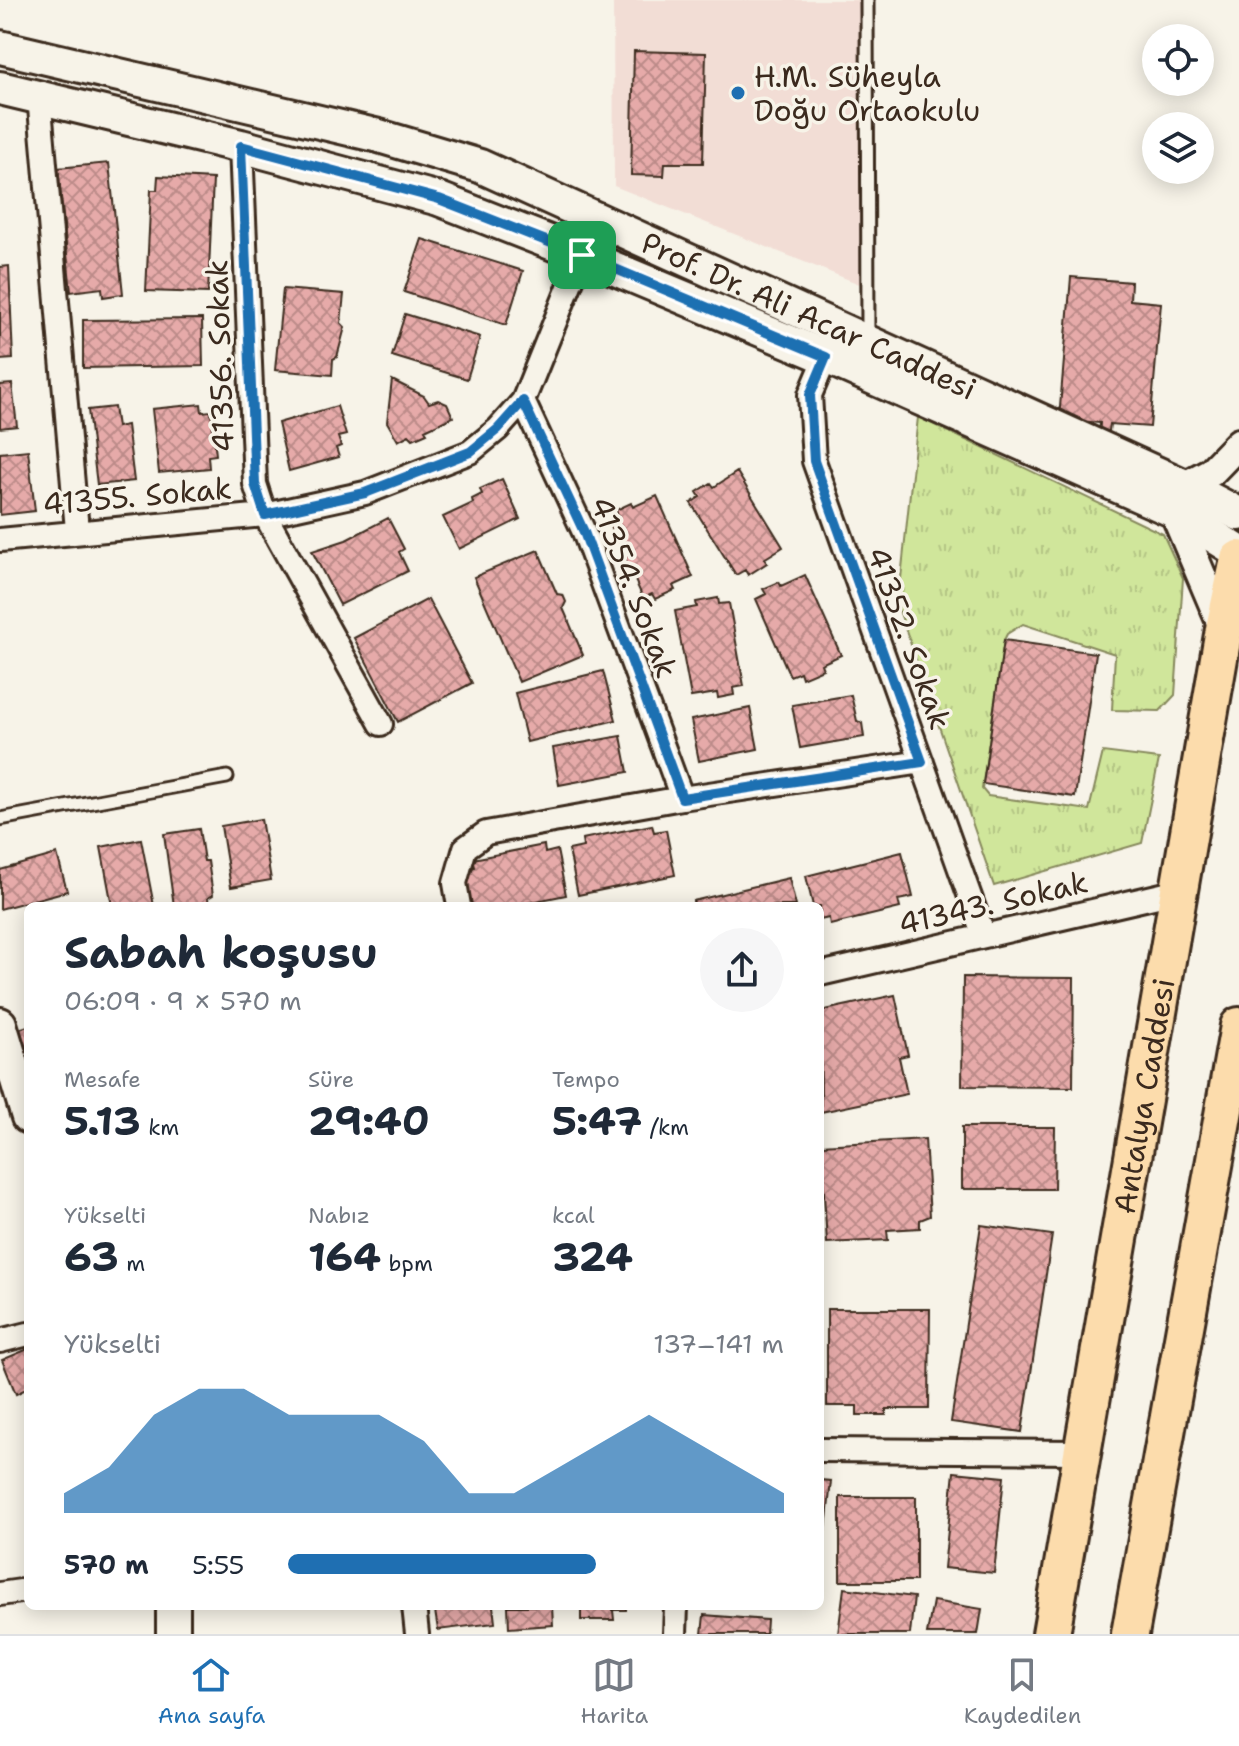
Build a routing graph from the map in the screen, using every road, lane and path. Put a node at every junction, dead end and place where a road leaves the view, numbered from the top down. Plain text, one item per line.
1 (867, 0) edge
2 (0, 47) edge
3 (0, 88) edge
4 (39, 96) junction
5 (241, 146) junction
6 (596, 220) junction
7 (582, 255) junction
8 (868, 343) junction
9 (826, 357) junction
10 (523, 401) junction
11 (1239, 443) edge
12 (1179, 498) junction
13 (1239, 514) edge
14 (265, 515) junction
15 (77, 530) junction
16 (0, 540) edge
17 (1239, 552) edge
18 (1239, 559) edge
19 (1224, 629) junction
20 (381, 724) dead end
21 (922, 762) junction
22 (227, 777) dead end
23 (682, 798) junction
24 (0, 819) edge
25 (1179, 891) junction
26 (458, 902) edge
27 (984, 936) junction
28 (824, 973) edge
29 (0, 1024) edge
30 (1239, 1026) edge
31 (6, 1061) edge
32 (24, 1107) edge
33 (24, 1335) edge
34 (0, 1341) edge
35 (824, 1450) edge
36 (1083, 1452) junction
37 (24, 1591) edge
38 (0, 1594) edge
39 (173, 1610) edge
40 (414, 1610) edge
41 (676, 1610) edge
42 (173, 1634) edge
43 (417, 1634) edge
44 (675, 1634) edge
45 (1051, 1634) edge
46 (1130, 1634) edge

1 - 8 lane
2 - 6 main road, Prof. Dr. Ali Acar Caddesi
3 - 4 main road, Prof. Dr. Ali Acar Caddesi
4 - 5 main road, Prof. Dr. Ali Acar Caddesi
4 - 15 street
5 - 7 main road, Prof. Dr. Ali Acar Caddesi
5 - 14 street, 41356. Sokak
6 - 7 main road
6 - 8 main road, Prof. Dr. Ali Acar Caddesi
7 - 9 main road, Prof. Dr. Ali Acar Caddesi
7 - 10 street, 41355. Sokak
8 - 12 main road, Prof. Dr. Ali Acar Caddesi
9 - 12 main road, Prof. Dr. Ali Acar Caddesi
9 - 21 street, 41352. Sokak
10 - 14 street, 41355. Sokak
10 - 23 street, 41354. Sokak
11 - 12 street
12 - 13 main road, Prof. Dr. Ali Acar Caddesi
12 - 17 main road, Prof. Dr. Ali Acar Caddesi
12 - 19 street
14 - 15 street, 41355. Sokak
14 - 20 street, 41356. Sokak
15 - 16 street, 41355. Sokak
18 - 19 main road, Antalya Caddesi
19 - 25 main road, Antalya Caddesi
21 - 23 street
21 - 27 street, 41352. Sokak
22 - 24 lane
23 - 26 street
25 - 27 street, 41343. Sokak
25 - 36 main road, Antalya Caddesi
27 - 28 street, 41343. Sokak
29 - 31 main road
30 - 46 main road
31 - 32 main road
33 - 34 street
35 - 36 street
36 - 45 main road, Antalya Caddesi
37 - 38 street
39 - 42 main road
40 - 43 street
41 - 44 street

